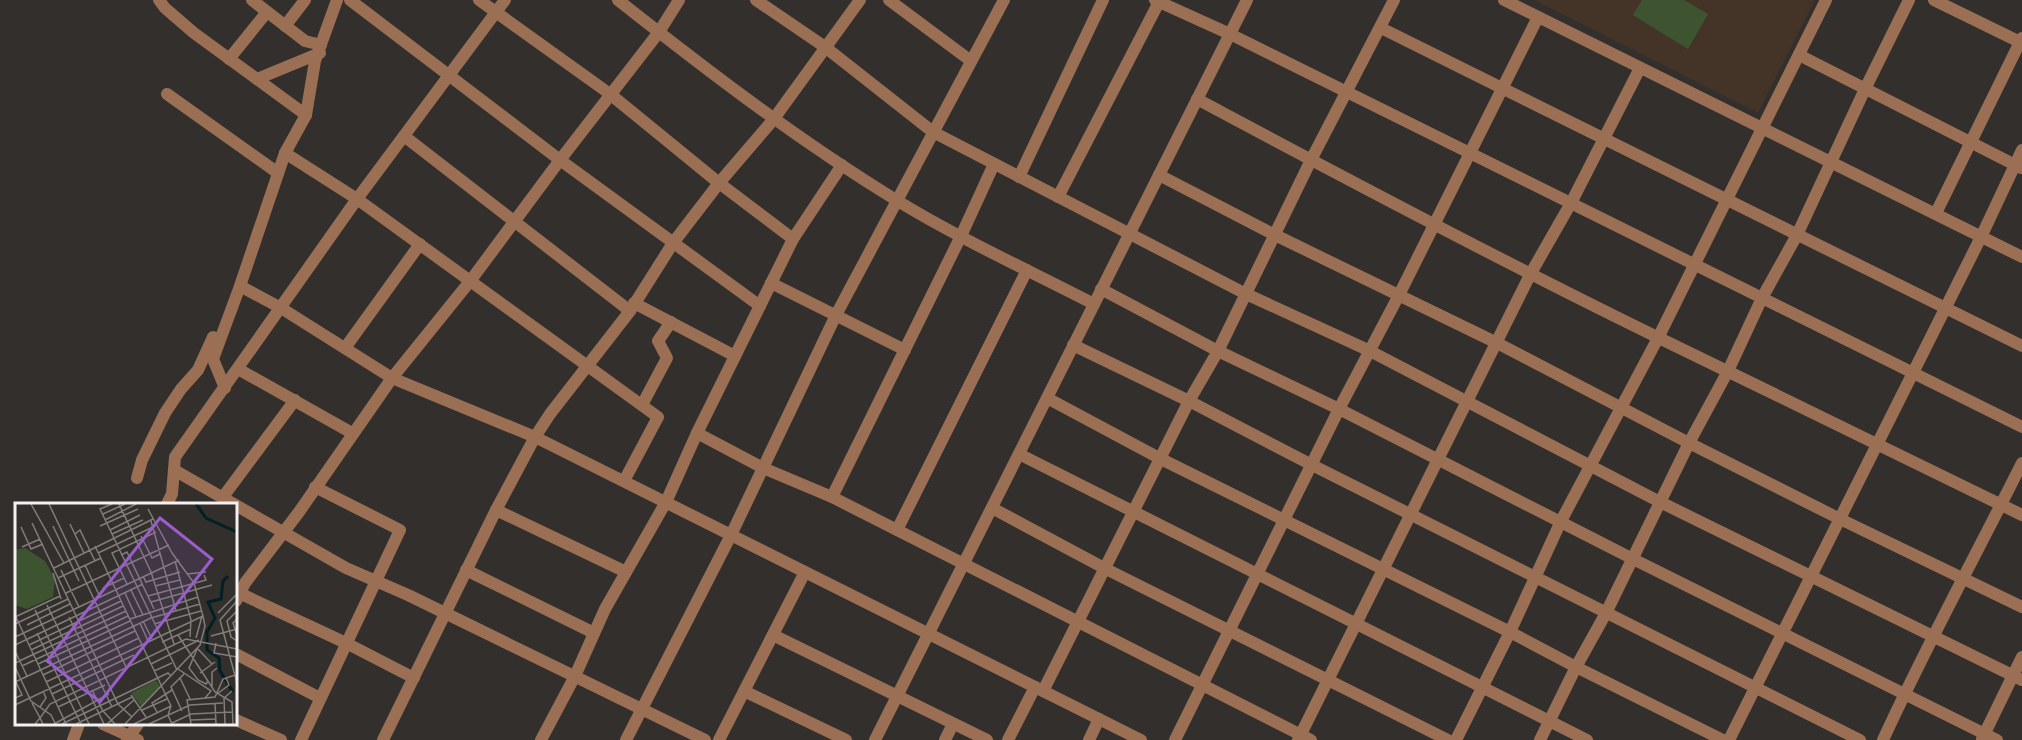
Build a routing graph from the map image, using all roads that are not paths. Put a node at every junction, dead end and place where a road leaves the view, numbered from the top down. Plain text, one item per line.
1 (159, 0) edge
2 (252, 0) edge
3 (305, 0) edge
4 (337, 0) edge
5 (350, 0) edge
6 (479, 0) edge
7 (505, 0) edge
8 (618, 0) edge
9 (680, 0) edge
10 (756, 0) edge
11 (860, 0) edge
12 (889, 0) edge
13 (1004, 0) edge
14 (1103, 0) edge
15 (1247, 0) edge
16 (1394, 0) edge
17 (1504, 0) edge
18 (1826, 0) edge
19 (1909, 0) edge
20 (1934, 0) edge
21 (1157, 1) edge
22 (267, 12) junction
23 (496, 12) junction
24 (1538, 17) junction
25 (285, 26) junction
26 (1381, 28) junction
27 (659, 32) junction
28 (1230, 34) junction
29 (2021, 41) edge
30 (825, 47) junction
31 (320, 49) junction
32 (1799, 55) junction
33 (230, 59) junction
34 (971, 61) junction
35 (1640, 68) junction
36 (449, 75) junction
37 (257, 79) junction
38 (1502, 88) junction
39 (1865, 89) junction
40 (1347, 92) junction
41 (168, 94) dead end
42 (610, 94) junction
43 (1197, 99) junction
44 (306, 116) junction
45 (773, 120) junction
46 (1763, 129) junction
47 (933, 132) junction
48 (404, 136) junction
49 (1604, 139) junction
50 (1971, 142) junction
51 (2022, 150) edge
52 (285, 153) junction
53 (1470, 153) junction
54 (560, 160) junction
55 (1311, 160) junction
56 (1831, 163) junction
57 (994, 164) junction
58 (842, 165) junction
59 (2018, 167) edge
60 (278, 173) junction
61 (1159, 175) junction
62 (1019, 177) junction
63 (719, 183) junction
64 (1058, 196) junction
65 (357, 199) junction
66 (896, 200) junction
67 (1727, 200) junction
68 (1571, 203) junction
69 (1936, 213) junction
70 (513, 221) junction
71 (1434, 224) junction
72 (1129, 234) junction
73 (1275, 235) junction
74 (1797, 235) junction
75 (961, 236) junction
76 (1981, 237) junction
77 (793, 239) junction
78 (673, 243) junction
79 (420, 244) junction
80 (2022, 257) edge
81 (1695, 265) junction
82 (1027, 270) junction
83 (1531, 273) junction
84 (471, 280) junction
85 (771, 283) junction
86 (240, 286) junction
87 (1101, 290) junction
88 (1246, 294) junction
89 (1399, 295) junction
90 (1762, 298) junction
91 (1094, 304) junction
92 (760, 306) junction
93 (632, 307) junction
94 (281, 308) junction
95 (1945, 308) junction
96 (836, 315) junction
97 (228, 320) junction
98 (670, 322) junction
99 (1658, 338) junction
100 (1497, 343) junction
101 (1073, 345) junction
102 (2022, 346) edge
103 (345, 348) junction
104 (905, 350) junction
105 (1368, 350) junction
106 (1218, 351) junction
107 (735, 356) junction
108 (586, 367) junction
109 (238, 369) junction
110 (1728, 371) junction
111 (1913, 373) junction
112 (392, 378) junction
113 (225, 388) junction
114 (1047, 398) junction
115 (295, 400) junction
116 (1189, 401) junction
117 (1467, 402) junction
118 (642, 405) junction
119 (1620, 408) junction
120 (1339, 409) junction
121 (2022, 427) edge
122 (352, 433) junction
123 (697, 433) junction
124 (535, 436) junction
125 (1689, 443) junction
126 (1878, 443) junction
127 (1019, 454) junction
128 (1161, 459) junction
129 (1438, 459) junction
130 (2022, 463) edge
131 (1312, 465) junction
132 (1590, 466) junction
133 (763, 468) junction
134 (174, 470) junction
135 (137, 478) dead end
136 (624, 481) junction
137 (315, 487) junction
138 (223, 497) junction
139 (832, 497) junction
140 (666, 502) junction
141 (1660, 502) junction
142 (168, 503) edge
143 (234, 503) edge
144 (2001, 504) junction
145 (237, 505) edge
146 (992, 508) junction
147 (496, 510) junction
148 (1135, 512) junction
149 (1410, 513) junction
150 (2022, 514) edge
151 (1840, 519) junction
152 (1285, 521) junction
153 (1561, 521) junction
154 (897, 530) junction
155 (285, 532) junction
156 (731, 535) junction
157 (1633, 559) junction
158 (964, 564) junction
159 (1106, 569) junction
160 (1382, 569) junction
161 (466, 570) junction
162 (626, 572) junction
163 (805, 572) junction
164 (1258, 575) junction
165 (1535, 577) junction
166 (1811, 577) junction
167 (1964, 578) junction
168 (375, 582) junction
169 (239, 589) edge
170 (2022, 607) edge
171 (1606, 613) junction
172 (445, 614) junction
173 (1078, 622) junction
174 (1356, 623) junction
175 (1230, 631) junction
176 (1510, 632) junction
177 (594, 633) junction
178 (929, 634) junction
179 (1782, 634) junction
180 (772, 635) junction
181 (1932, 636) junction
182 (346, 643) junction
183 (237, 655) edge
184 (2022, 657) edge
185 (1576, 667) junction
186 (575, 676) junction
187 (2017, 677) edge
188 (414, 678) junction
189 (1329, 680) junction
190 (1202, 686) junction
191 (1483, 688) junction
192 (1755, 688) junction
193 (1039, 689) junction
194 (744, 691) junction
195 (1905, 693) junction
196 (897, 696) junction
197 (320, 698) junction
198 (641, 708) junction
199 (1099, 719) junction
200 (237, 720) edge
201 (1550, 721) junction
202 (953, 724) junction
203 (78, 725) edge
204 (107, 725) edge
205 (1983, 737) edge
206 (1303, 738) edge
207 (132, 739) edge
208 (73, 740) edge
209 (280, 740) edge
210 (301, 740) edge
211 (383, 740) edge
212 (541, 740) edge
213 (626, 740) edge
214 (705, 740) edge
215 (719, 740) edge
216 (846, 740) edge
217 (875, 740) edge
218 (945, 740) edge
219 (987, 740) edge
220 (1008, 740) edge
221 (1089, 740) edge
222 (1141, 740) edge
223 (1175, 740) edge
224 (1448, 740) edge
225 (1456, 740) edge
226 (1540, 740) edge
227 (1587, 740) edge
228 (1723, 740) edge
229 (1729, 740) edge
230 (1860, 740) edge
231 (1883, 740) edge
232 (1997, 740) edge

1 - 33 street
2 - 22 street
3 - 25 street
4 - 31 street
5 - 36 street
6 - 23 street
7 - 23 street
8 - 27 street
9 - 27 street
10 - 30 street
11 - 30 street
12 - 34 street
13 - 34 street
14 - 62 street
15 - 28 street
16 - 26 street
17 - 24 street
18 - 32 street
19 - 39 street
20 - 29 street
21 - 28 street
21 - 64 street
22 - 25 street
22 - 33 street
23 - 36 street
23 - 42 street
24 - 35 street
24 - 38 street
25 - 31 street
26 - 38 street
26 - 40 street
27 - 42 street
27 - 45 street
28 - 40 street
28 - 43 street
29 - 50 street
30 - 45 street
30 - 47 street
31 - 37 street
31 - 44 street
32 - 39 street
32 - 46 street
33 - 37 street
34 - 47 street
35 - 46 street
35 - 49 street
36 - 48 street
36 - 54 street
37 - 44 street
38 - 49 street
38 - 53 street
39 - 50 street
39 - 56 street
40 - 53 street
40 - 55 street
41 - 60 street
42 - 54 street
42 - 63 street
43 - 55 street
43 - 61 street
44 - 52 street
45 - 58 street
45 - 63 street
46 - 56 street
46 - 67 street
47 - 57 street
47 - 66 street
48 - 65 street
48 - 70 street
49 - 67 street
49 - 68 street
50 - 59 street
50 - 69 street
51 - 59 street
52 - 60 street
52 - 65 street
53 - 68 street
53 - 71 street
54 - 70 street
54 - 78 street
55 - 71 street
55 - 73 street
56 - 69 street
56 - 74 street
57 - 62 street
57 - 75 street
58 - 66 street
58 - 77 street
59 - 76 street
60 - 86 street
61 - 72 street
61 - 73 street
62 - 64 street
63 - 77 street
63 - 78 street
64 - 72 street
65 - 79 street
65 - 94 street
66 - 75 street
66 - 96 street
67 - 74 street
67 - 81 street
68 - 81 street
68 - 83 street
69 - 76 street
70 - 84 street
70 - 93 street
71 - 83 street
71 - 89 street
72 - 87 street
72 - 88 street
73 - 88 street
73 - 89 street
74 - 90 street
74 - 95 street
75 - 82 street
75 - 104 street
76 - 80 street
76 - 95 street
77 - 85 street
78 - 92 street
78 - 93 street
79 - 84 street
79 - 103 street
81 - 90 street
81 - 99 street
82 - 91 street
82 - 154 street
83 - 99 street
83 - 100 street
84 - 108 street
84 - 112 street
85 - 92 street
85 - 96 street
86 - 94 street
86 - 97 street
87 - 91 street
87 - 106 street
88 - 105 street
88 - 106 street
89 - 100 street
89 - 105 street
90 - 110 street
90 - 111 street
91 - 101 street
92 - 107 street
93 - 98 street
93 - 108 street
94 - 103 street
94 - 109 street
95 - 102 street
95 - 111 street
96 - 104 street
96 - 133 street
97 - 113 street
97 - 135 street
98 - 107 street
98 - 118 street
99 - 110 street
99 - 119 street
100 - 117 street
100 - 119 street
101 - 114 street
101 - 116 street
103 - 112 street
104 - 139 street
105 - 117 street
105 - 120 street
106 - 116 street
106 - 120 street
107 - 123 street
108 - 118 street
108 - 124 street
109 - 113 street
109 - 115 street
110 - 125 street
110 - 126 street
111 - 121 street
111 - 126 street
112 - 122 street
112 - 124 street
113 - 134 street
114 - 127 street
114 - 128 street
115 - 122 street
115 - 138 street
116 - 128 street
116 - 131 street
117 - 129 street
117 - 132 street
118 - 136 street
119 - 125 street
119 - 132 street
120 - 129 street
120 - 131 street
122 - 137 street
123 - 133 street
123 - 140 street
124 - 136 street
124 - 147 street
125 - 141 street
125 - 151 street
126 - 144 street
126 - 151 street
127 - 146 street
127 - 148 street
128 - 148 street
128 - 152 street
129 - 149 street
129 - 153 street
130 - 144 street
131 - 149 street
131 - 152 street
132 - 141 street
132 - 153 street
133 - 139 street
133 - 156 street
134 - 138 street
134 - 142 street
136 - 140 street
137 - 155 street
137 - 168 street
138 - 143 street
139 - 154 street
140 - 156 street
140 - 162 street
141 - 157 street
141 - 166 street
144 - 150 street
144 - 167 street
145 - 155 street
146 - 158 street
146 - 159 street
147 - 161 street
147 - 162 street
148 - 159 street
148 - 164 street
149 - 160 street
149 - 165 street
151 - 166 street
151 - 167 street
152 - 160 street
152 - 164 street
153 - 157 street
153 - 165 street
154 - 158 street
155 - 168 street
155 - 169 street
156 - 163 street
156 - 198 street
157 - 171 street
157 - 179 street
158 - 173 street
158 - 178 street
159 - 173 street
159 - 175 street
160 - 174 street
160 - 176 street
161 - 172 street
161 - 177 street
162 - 177 street
163 - 178 street
163 - 180 street
164 - 174 street
164 - 175 street
165 - 171 street
165 - 176 street
166 - 179 street
166 - 181 street
167 - 170 street
167 - 181 street
168 - 172 street
168 - 182 street
169 - 182 street
171 - 185 street
171 - 192 street
172 - 186 street
172 - 188 street
173 - 190 street
173 - 193 street
174 - 189 street
174 - 191 street
175 - 189 street
175 - 190 street
176 - 185 street
176 - 191 street
177 - 186 street
178 - 193 street
178 - 196 street
179 - 192 street
179 - 195 street
180 - 194 street
180 - 196 street
181 - 187 street
181 - 195 street
182 - 188 street
182 - 197 street
183 - 197 street
184 - 187 street
185 - 201 street
185 - 228 street
186 - 198 street
186 - 212 street
187 - 205 street
188 - 211 street
189 - 206 street
189 - 224 street
190 - 206 street
190 - 223 street
191 - 201 street
191 - 225 street
192 - 229 street
192 - 230 street
193 - 199 street
193 - 220 street
194 - 215 street
194 - 216 street
195 - 205 street
195 - 231 street
196 - 202 street
196 - 217 street
197 - 210 street
198 - 213 street
198 - 214 street
199 - 221 street
199 - 222 street
200 - 209 street
201 - 226 street
201 - 227 street
202 - 218 street
202 - 219 street
203 - 208 street
204 - 207 street
205 - 232 street

